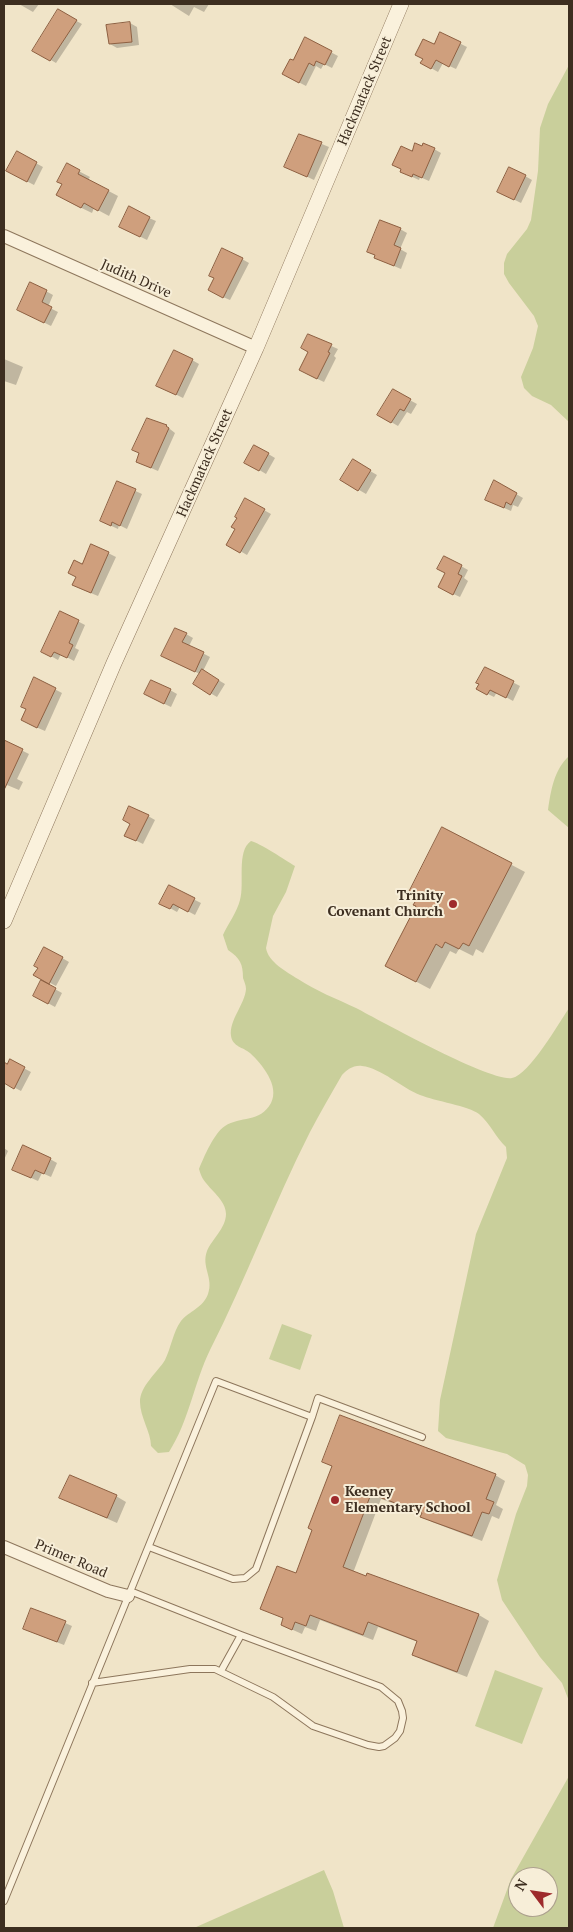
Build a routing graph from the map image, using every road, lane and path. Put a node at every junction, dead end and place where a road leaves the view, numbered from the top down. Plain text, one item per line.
1 (401, 4) edge
2 (4, 236) edge
3 (256, 348) junction
4 (4, 921) edge
5 (312, 1416) junction
6 (422, 1436) dead end
7 (4, 1547) edge
8 (149, 1547) junction
9 (129, 1594) junction
10 (241, 1635) junction
11 (221, 1671) junction
12 (92, 1682) junction
13 (4, 1901) edge

1 - 3 street, Hackmatack Street
2 - 3 street, Judith Drive
3 - 4 street, Hackmatack Street
5 - 6 lane
5 - 8 lane
5 - 8 lane
7 - 9 street, Primer Road
8 - 9 lane
9 - 10 lane
9 - 12 lane
10 - 11 lane
10 - 11 lane
11 - 12 lane
12 - 13 lane

